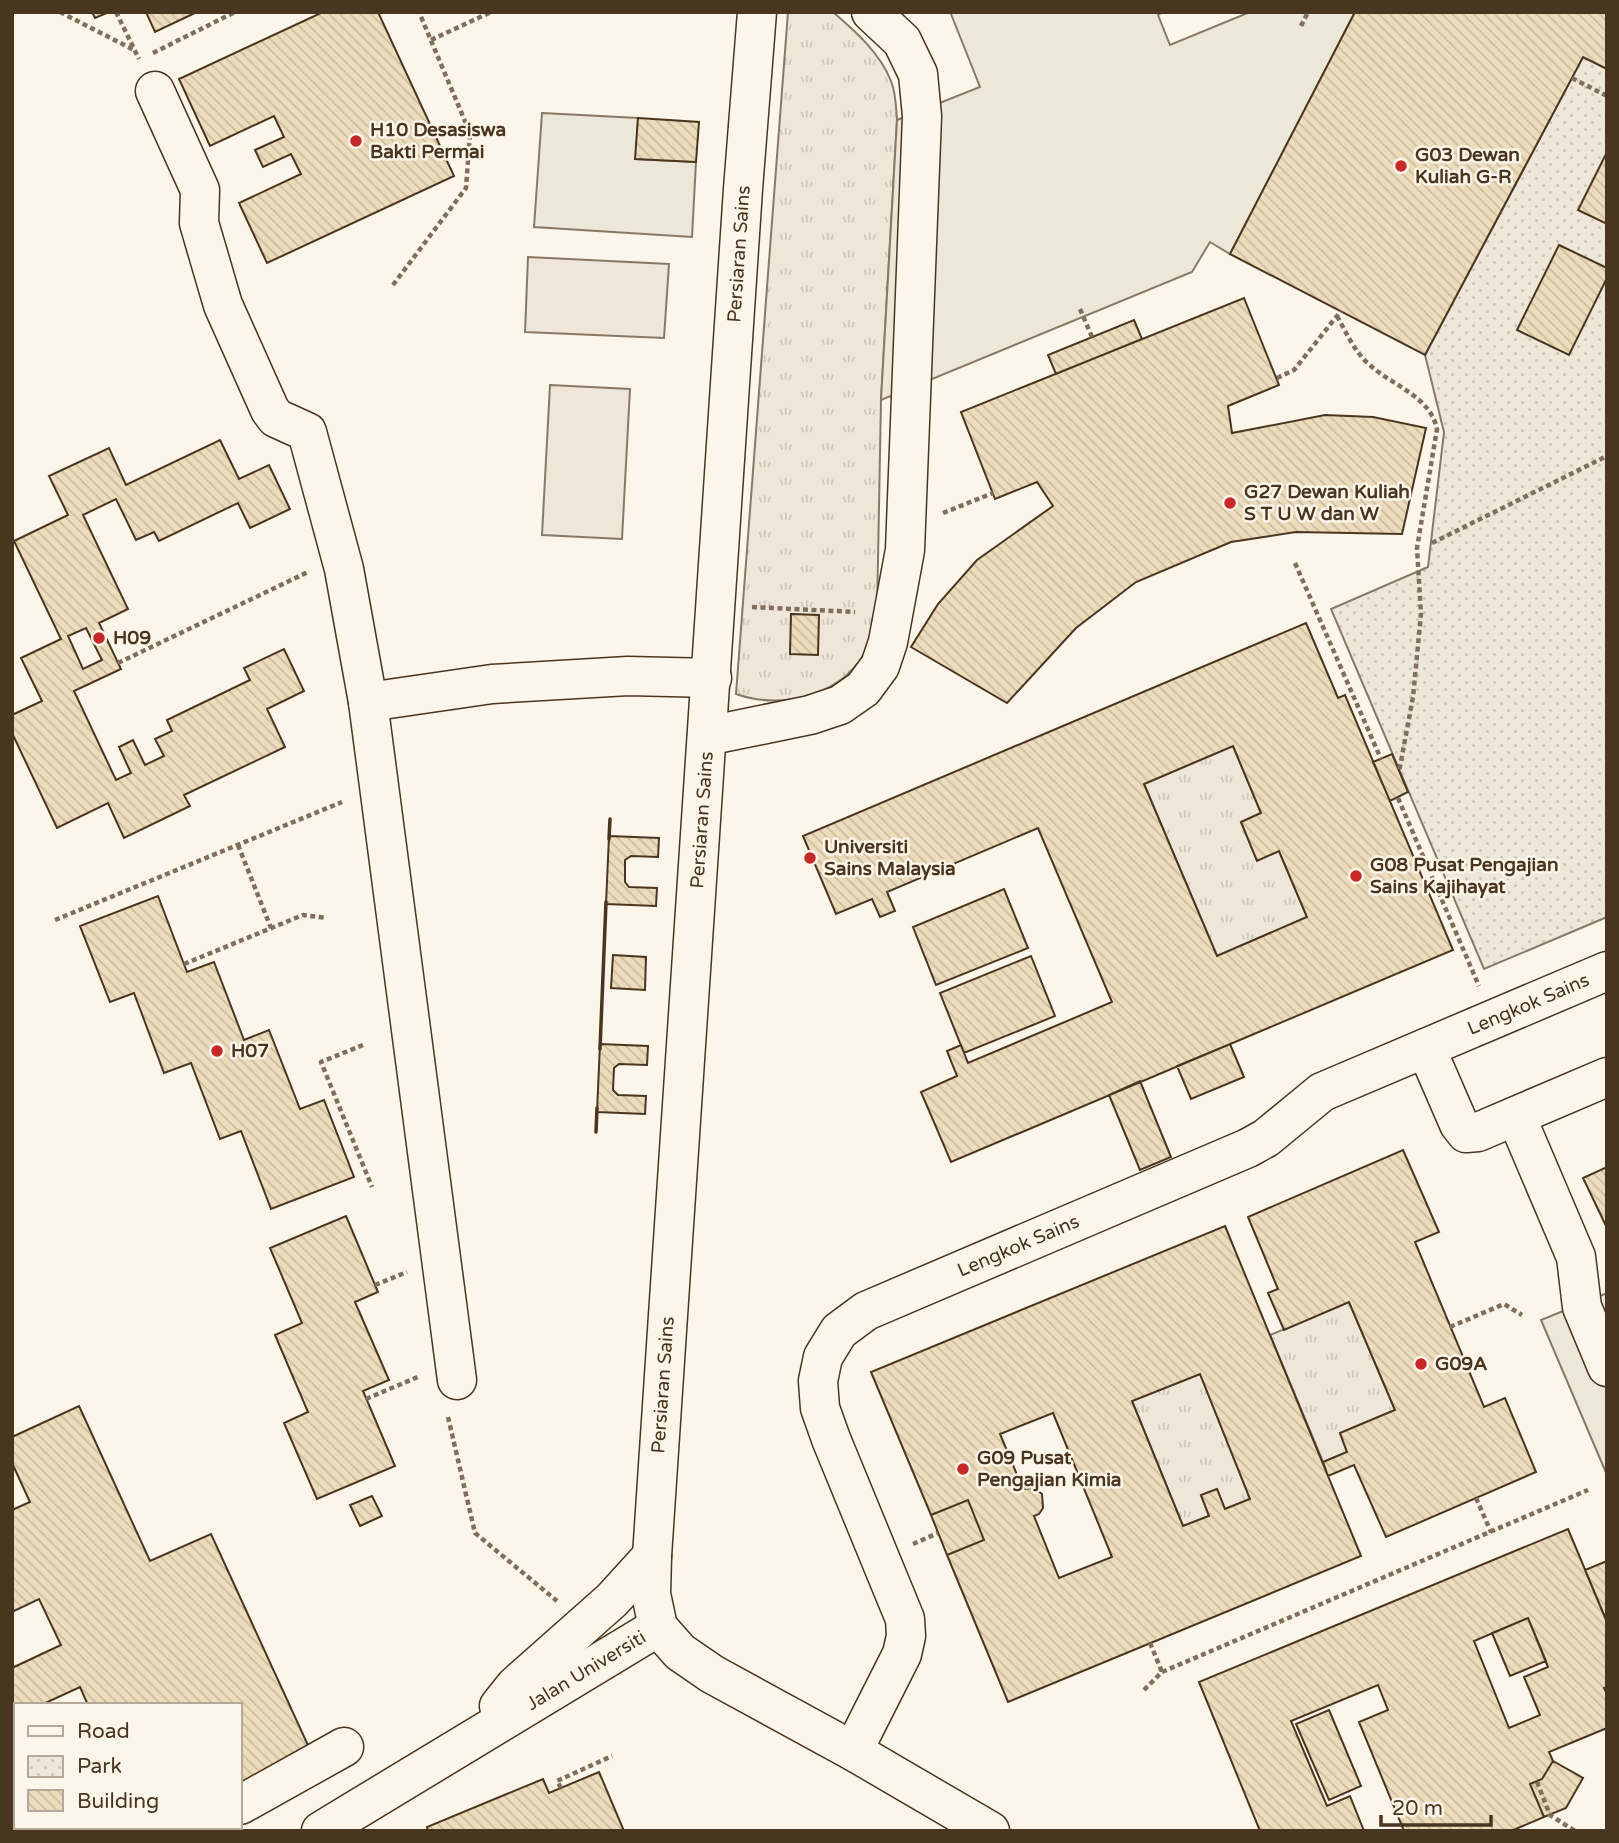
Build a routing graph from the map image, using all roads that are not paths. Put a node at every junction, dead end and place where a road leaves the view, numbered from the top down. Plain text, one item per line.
1 (757, 12) edge
2 (871, 12) edge
3 (147, 75) road end
4 (368, 702) junction
5 (710, 706) junction
6 (1607, 971) edge
7 (1426, 1048) junction
8 (1607, 1077) edge
9 (1516, 1116) junction
10 (1593, 1280) edge
11 (1607, 1367) edge
12 (457, 1380) road end
13 (652, 1556) junction
14 (658, 1626) junction
15 (472, 1739) junction
16 (344, 1747) dead end
17 (853, 1751) junction
18 (242, 1804) edge
19 (365, 1819) edge
20 (321, 1831) edge
21 (990, 1831) edge

1 - 5 street, Persiaran Sains
2 - 5 street
3 - 4 street
4 - 5 street
4 - 12 street
5 - 13 street, Persiaran Sains
6 - 7 street, Lengkok Sains
7 - 9 street
7 - 17 street, Lengkok Sains
8 - 9 street
9 - 10 street
10 - 11 street
13 - 14 street, Persiaran Sains
13 - 15 street
14 - 15 street, Jalan Universiti
14 - 17 street, Jalan Universiti
15 - 19 street, Jalan Universiti
16 - 18 street
17 - 21 street, Jalan Universiti
19 - 20 street, Jalan Universiti

